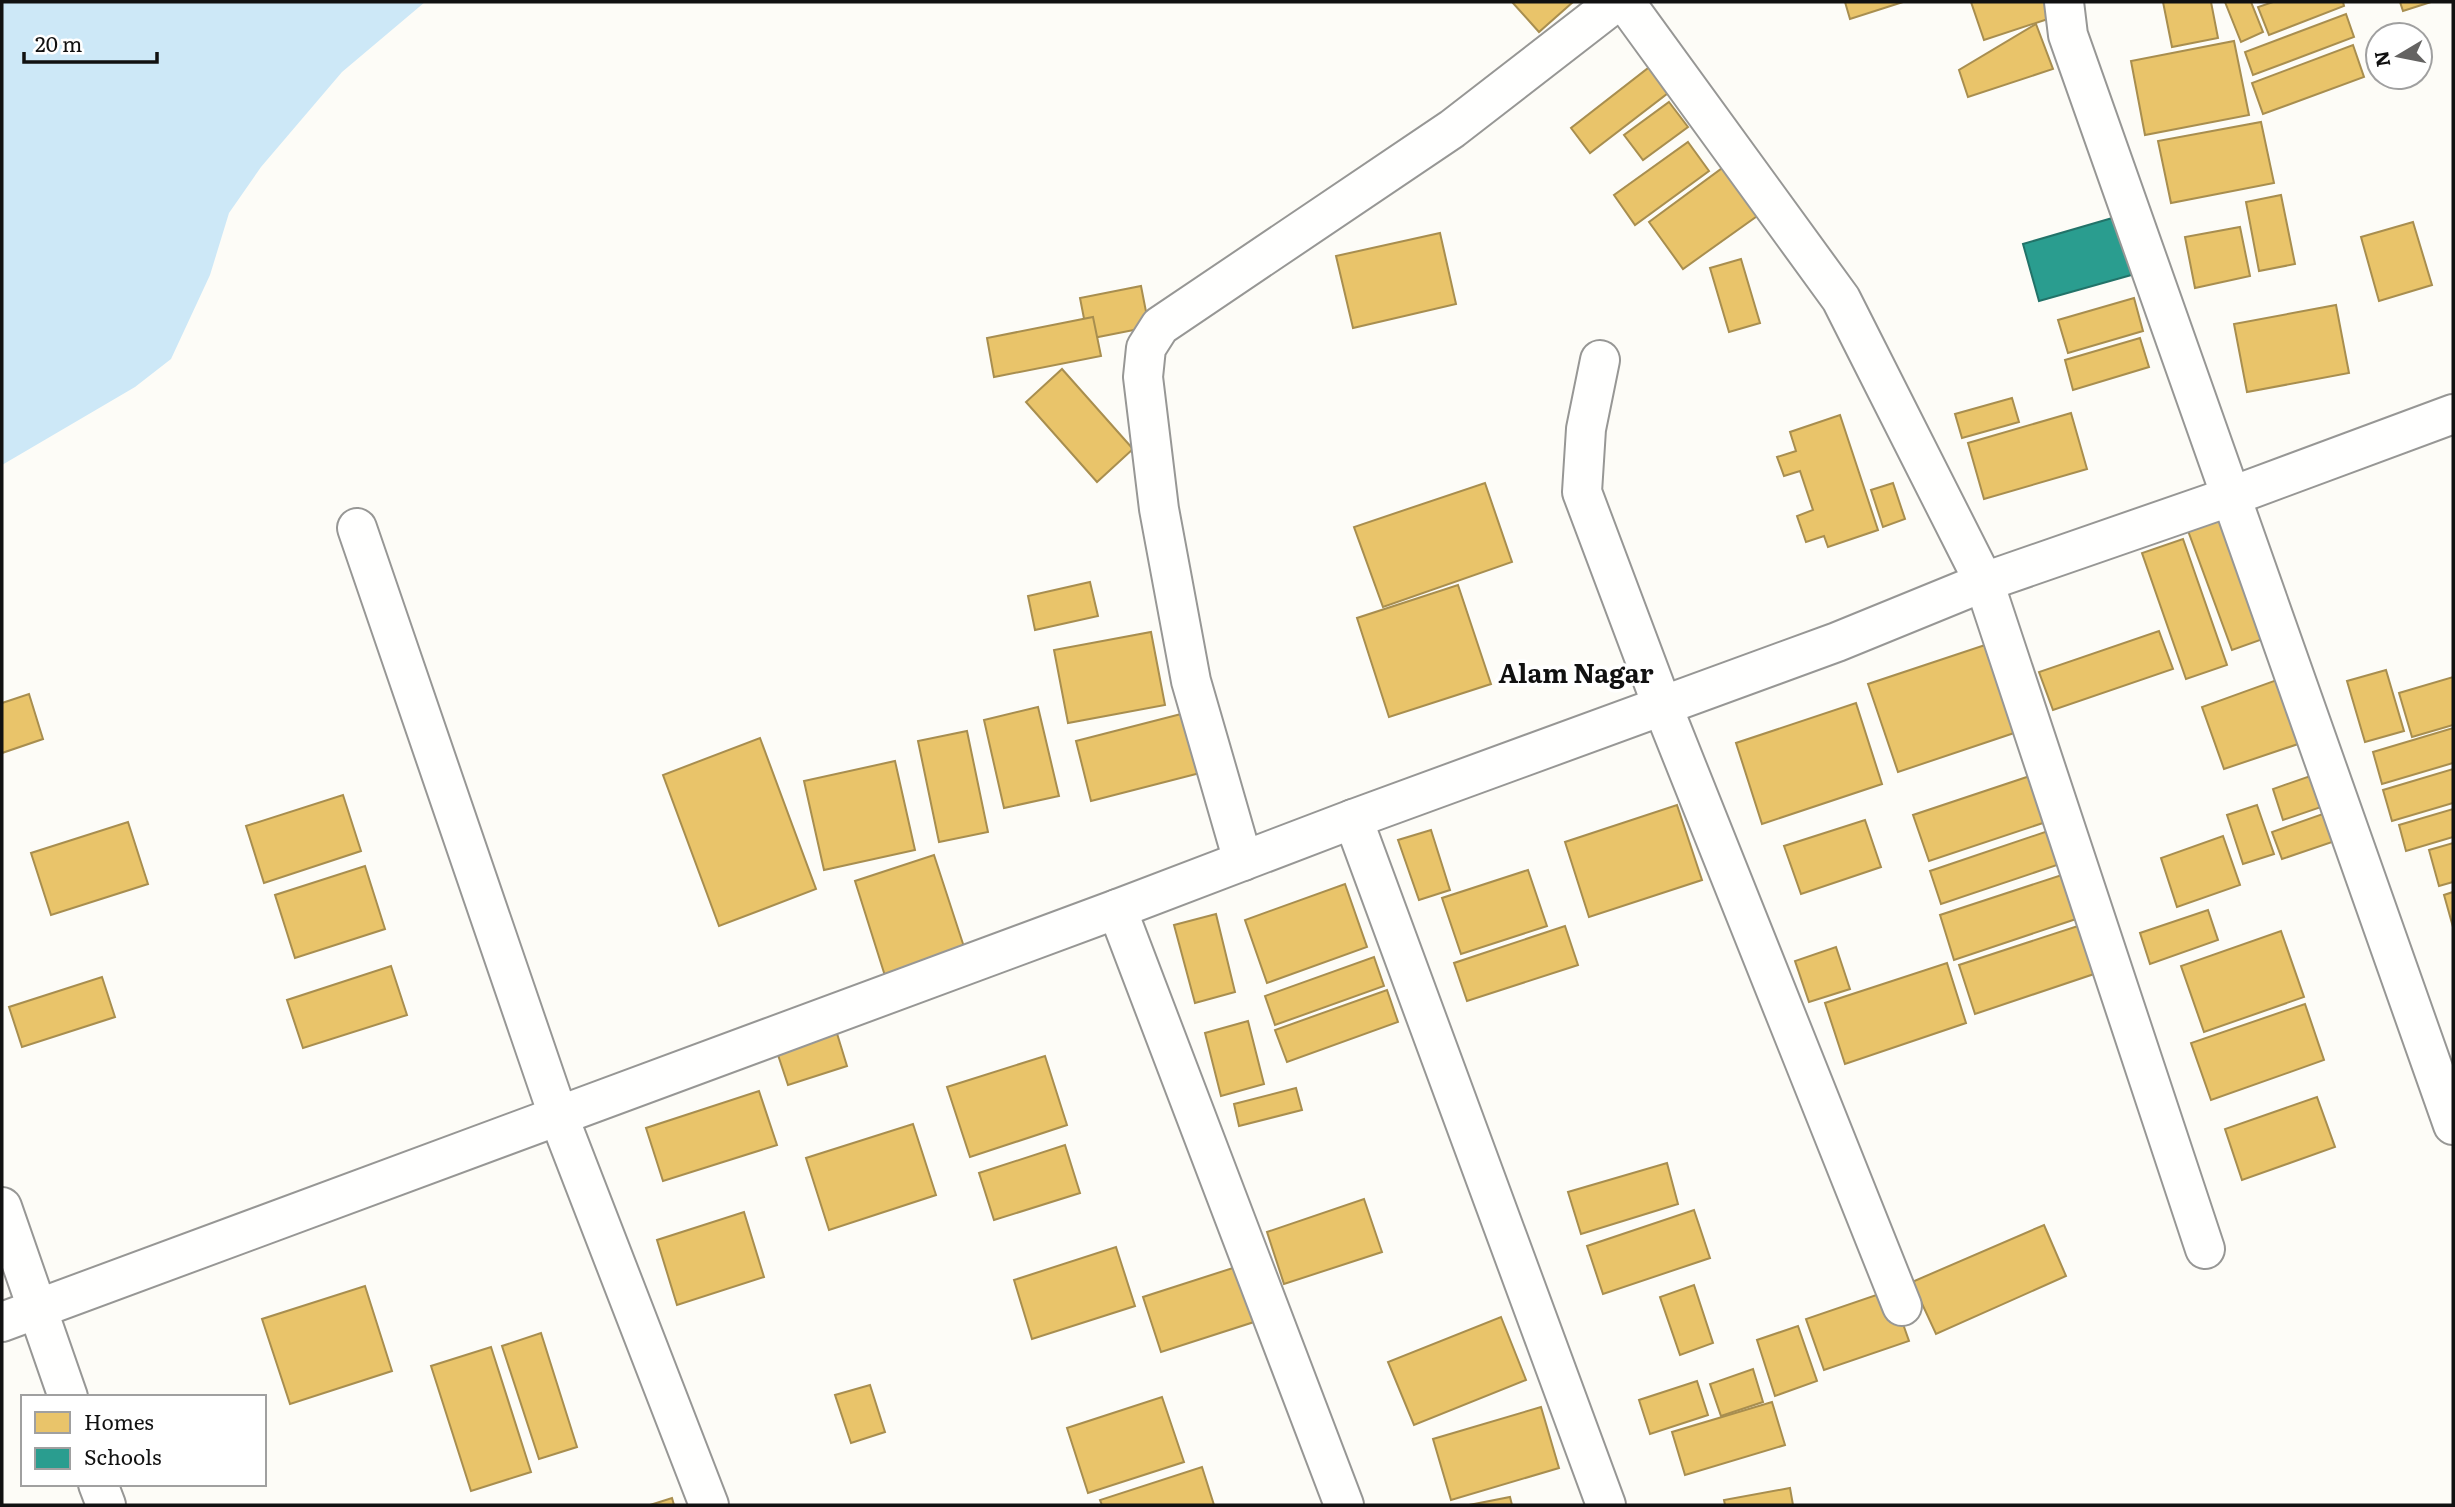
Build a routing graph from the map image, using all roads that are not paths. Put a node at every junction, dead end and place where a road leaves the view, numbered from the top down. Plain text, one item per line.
1 (1616, 2) edge
2 (1625, 2) edge
3 (2064, 2) edge
4 (1600, 360) dead end
5 (2453, 414) edge
6 (2232, 496) junction
7 (357, 528) dead end
8 (1984, 582) junction
9 (1662, 705) junction
10 (1353, 819) junction
11 (1243, 861) junction
12 (1117, 909) junction
13 (558, 1115) junction
14 (2453, 1125) edge
15 (2, 1207) edge
16 (2205, 1249) dead end
17 (1902, 1306) dead end
18 (37, 1309) junction
19 (2, 1322) edge
20 (67, 1395) edge
21 (100, 1486) edge
22 (106, 1505) edge
23 (709, 1505) edge
24 (1344, 1505) edge
25 (1606, 1505) edge

1 - 11 street
2 - 8 street
3 - 6 street
4 - 9 street
5 - 6 street
6 - 8 street
6 - 14 street
7 - 13 street
8 - 9 street
8 - 16 street
9 - 10 street
9 - 17 street
10 - 11 street
10 - 25 street
11 - 12 street
12 - 13 street
12 - 24 street
13 - 18 street
13 - 23 street
15 - 18 street
18 - 19 street
18 - 20 street
21 - 22 street

